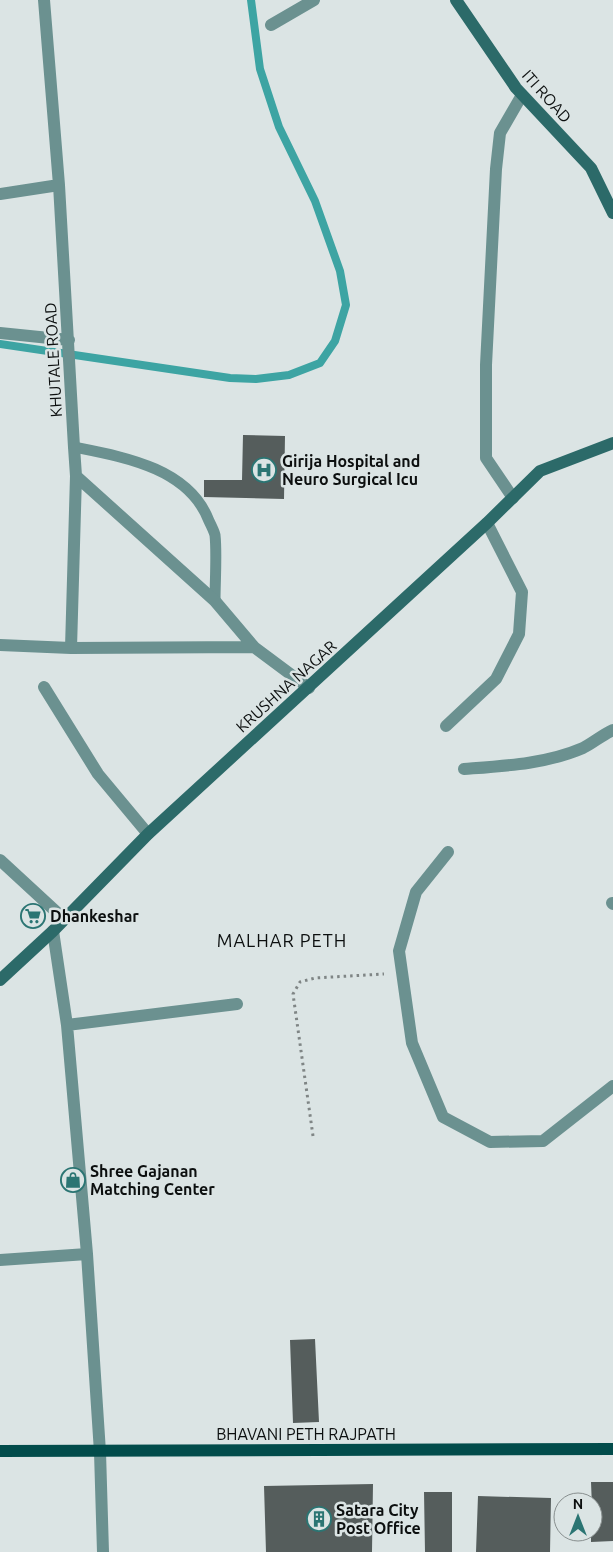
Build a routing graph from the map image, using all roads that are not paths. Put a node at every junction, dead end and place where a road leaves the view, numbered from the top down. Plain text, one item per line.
1 (44, 0) edge
2 (314, 0) edge
3 (456, 0) edge
4 (270, 25) dead end
5 (522, 95) junction
6 (59, 185) junction
7 (0, 194) edge
8 (613, 213) edge
9 (0, 333) edge
10 (69, 345) junction
11 (613, 443) edge
12 (74, 447) junction
13 (76, 476) junction
14 (513, 498) junction
15 (487, 523) junction
16 (215, 601) junction
17 (0, 645) edge
18 (254, 647) junction
19 (71, 648) junction
20 (44, 686) dead end
21 (309, 688) junction
22 (446, 726) dead end
23 (613, 730) edge
24 (464, 769) dead end
25 (148, 834) junction
26 (448, 852) dead end
27 (0, 860) edge
28 (64, 918) junction
29 (53, 931) junction
30 (0, 979) edge
31 (237, 1004) dead end
32 (67, 1025) junction
33 (613, 1086) edge
34 (87, 1254) junction
35 (0, 1260) edge
36 (613, 1449) edge
37 (0, 1451) edge
38 (100, 1452) junction
39 (103, 1552) edge

1 - 6 street, KHUTALE ROAD
2 - 4 street
3 - 5 main road, ITI ROAD
5 - 8 main road, ITI ROAD
5 - 14 street
6 - 7 street
6 - 10 street, KHUTALE ROAD
9 - 10 street
10 - 12 street, KHUTALE ROAD
11 - 14 main road, KRUSHNA NAGAR
12 - 13 street, KHUTALE ROAD
12 - 16 lane
13 - 16 street
13 - 19 street, KHUTALE ROAD
14 - 15 main road, KRUSHNA NAGAR
15 - 21 main road, KRUSHNA NAGAR
15 - 22 street
16 - 18 street
17 - 19 street
18 - 19 street
18 - 21 street
20 - 25 street
21 - 25 main road, KRUSHNA NAGAR
23 - 24 street
25 - 28 main road, KRUSHNA NAGAR
26 - 33 street
27 - 28 street
28 - 29 main road, KRUSHNA NAGAR
29 - 30 main road, KRUSHNA NAGAR
29 - 32 street
31 - 32 street
32 - 34 street
34 - 35 street
34 - 38 street
36 - 38 main road, BHAVANI PETH RAJPATH
37 - 38 main road, BHAVANI PETH RAJPATH
38 - 39 street

